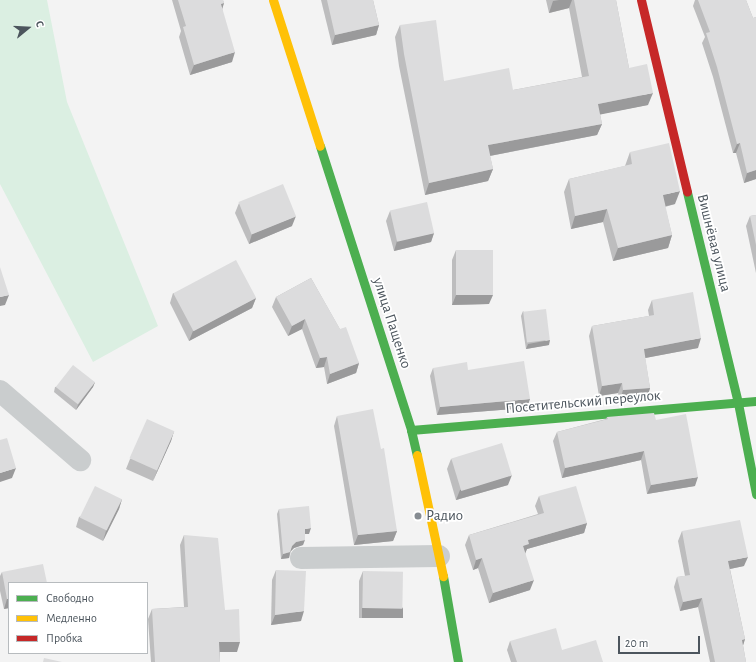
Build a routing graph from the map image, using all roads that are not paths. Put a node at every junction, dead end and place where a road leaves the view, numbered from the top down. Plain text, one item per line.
1 (273, 0) edge
2 (641, 0) edge
3 (0, 391) edge
4 (756, 401) edge
5 (738, 403) junction
6 (411, 430) junction
7 (80, 460) dead end
8 (756, 494) edge
9 (439, 556) junction
10 (301, 558) dead end
11 (458, 662) edge

1 - 6 street, улица Пащенко
2 - 5 street, Вишнёвая улица
3 - 7 street
4 - 5 street, Посетительский переулок
5 - 6 street, Посетительский переулок
5 - 8 street, Вишнёвая улица
6 - 9 street, улица Пащенко
9 - 10 street
9 - 11 street, улица Пащенко

